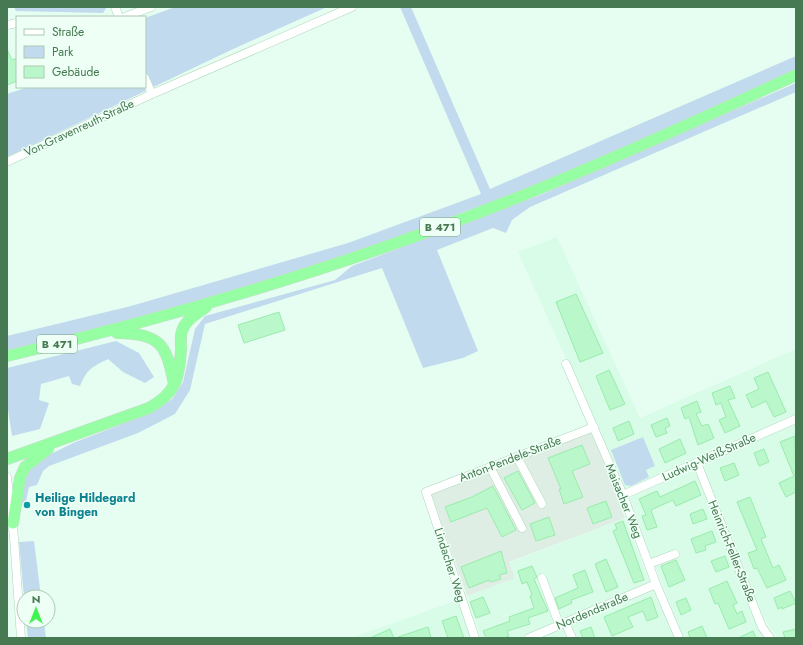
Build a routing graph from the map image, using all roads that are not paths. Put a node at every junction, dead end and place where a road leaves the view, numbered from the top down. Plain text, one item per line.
1 (151, 7) edge
2 (352, 7) edge
3 (128, 16) edge
4 (796, 75) edge
5 (146, 80) edge
6 (152, 94) junction
7 (7, 162) edge
8 (211, 303) junction
9 (108, 332) junction
10 (7, 356) edge
11 (566, 364) dead end
12 (174, 385) junction
13 (796, 420) edge
14 (594, 427) junction
15 (56, 442) junction
16 (517, 456) junction
17 (7, 459) edge
18 (697, 463) junction
19 (490, 467) junction
20 (7, 477) edge
21 (426, 492) joint
22 (623, 495) junction
23 (542, 504) dead end
24 (13, 523) junction
25 (522, 528) dead end
26 (675, 554) dead end
27 (649, 564) junction
28 (542, 578) dead end
29 (656, 584) junction
30 (562, 623) junction
31 (21, 638) edge
32 (475, 638) edge
33 (529, 638) edge
34 (572, 638) edge
35 (679, 638) edge
36 (770, 638) edge

1 - 3 street
2 - 6 street, Von-Gravenreuth-Straße
4 - 8 highway, B 471
5 - 6 street
6 - 7 street, Von-Gravenreuth-Straße
8 - 9 highway, B 471
8 - 12 highway
9 - 10 highway, B 471
9 - 12 highway
11 - 14 street, Maisacher Weg
12 - 15 highway
13 - 18 street, Ludwig-Weiß-Straße
14 - 16 street, Anton-Pendele-Straße
14 - 22 street, Maisacher Weg
15 - 17 highway
15 - 24 highway
16 - 19 street, Anton-Pendele-Straße
16 - 23 street
18 - 22 street, Ludwig-Weiß-Straße
18 - 36 street, Heinrich-Feller-Straße
19 - 21 street, Anton-Pendele-Straße
19 - 25 street
20 - 24 street
21 - 32 street, Lindacher Weg
22 - 27 street, Maisacher Weg
24 - 31 street
26 - 27 street
27 - 29 street, Maisacher Weg
28 - 30 street
29 - 30 street, Nordendstraße
29 - 35 street, Maisacher Weg
30 - 33 street, Nordendstraße
30 - 34 street

